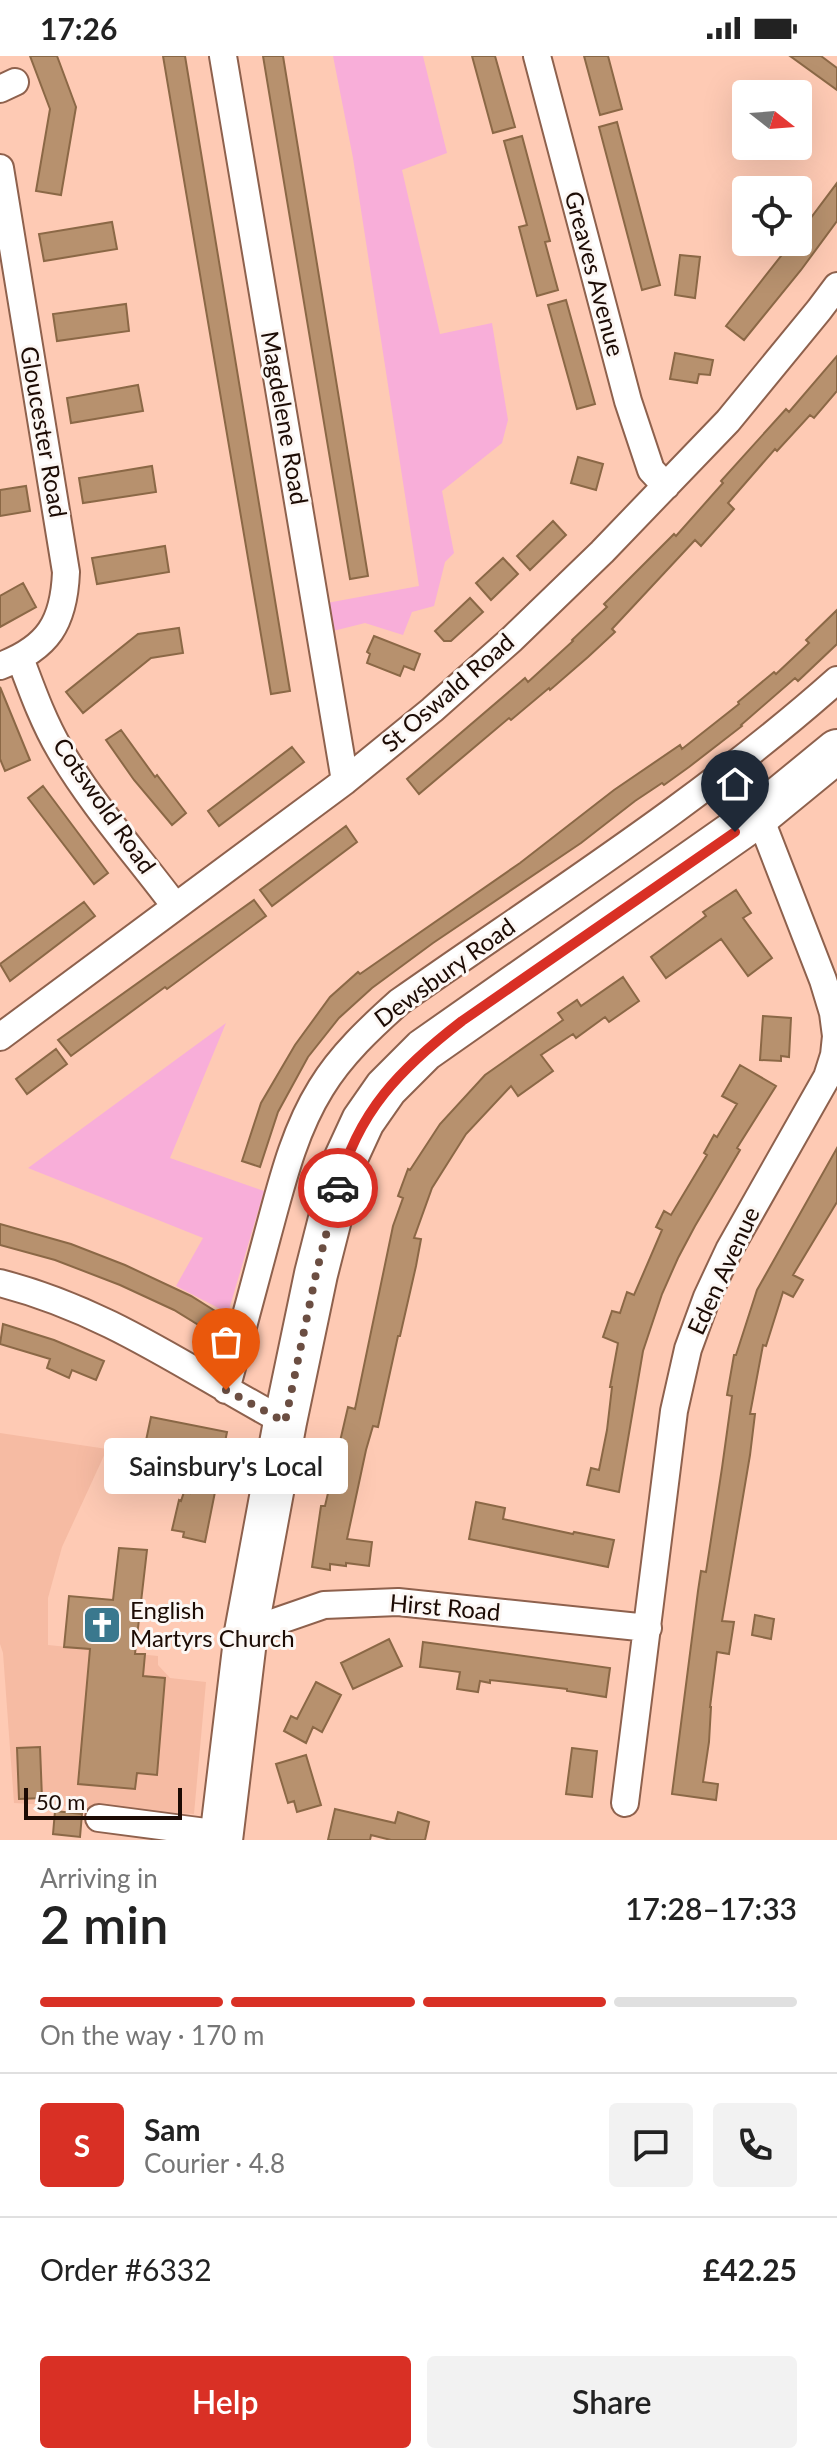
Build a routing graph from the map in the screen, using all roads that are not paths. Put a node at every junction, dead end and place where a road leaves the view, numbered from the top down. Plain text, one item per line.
1 (223, 56) edge
2 (537, 56) edge
3 (0, 168) edge
4 (837, 286) edge
5 (666, 486) junction
6 (10, 662) edge
7 (837, 680) edge
8 (837, 751) edge
9 (345, 781) junction
10 (759, 815) junction
11 (175, 906) junction
12 (830, 980) edge
13 (0, 1037) edge
14 (0, 1283) edge
15 (226, 1390) junction
16 (285, 1422) junction
17 (648, 1628) junction
18 (246, 1632) junction
19 (625, 1803) dead end
20 (99, 1818) dead end
21 (134, 1831) edge
22 (221, 1837) edge

1 - 9 street, Magdelene Road
2 - 5 street, Greaves Avenue
3 - 6 street, Gloucester Road
4 - 5 street, St Oswald Road
5 - 9 street, St Oswald Road
6 - 11 street, Cotswold Road
7 - 15 street, Dewsbury Road
8 - 10 highway, Dewsbury Road
9 - 11 street, St Oswald Road
10 - 12 street, Eden Avenue
10 - 16 highway, Dewsbury Road
11 - 13 street, St Oswald Road
12 - 17 street, Eden Avenue
14 - 15 street
15 - 16 street
16 - 18 highway, Dewsbury Road
17 - 18 street, Hirst Road
17 - 19 street, Eden Avenue
18 - 22 highway, Dewsbury Road
20 - 21 street
21 - 22 street

